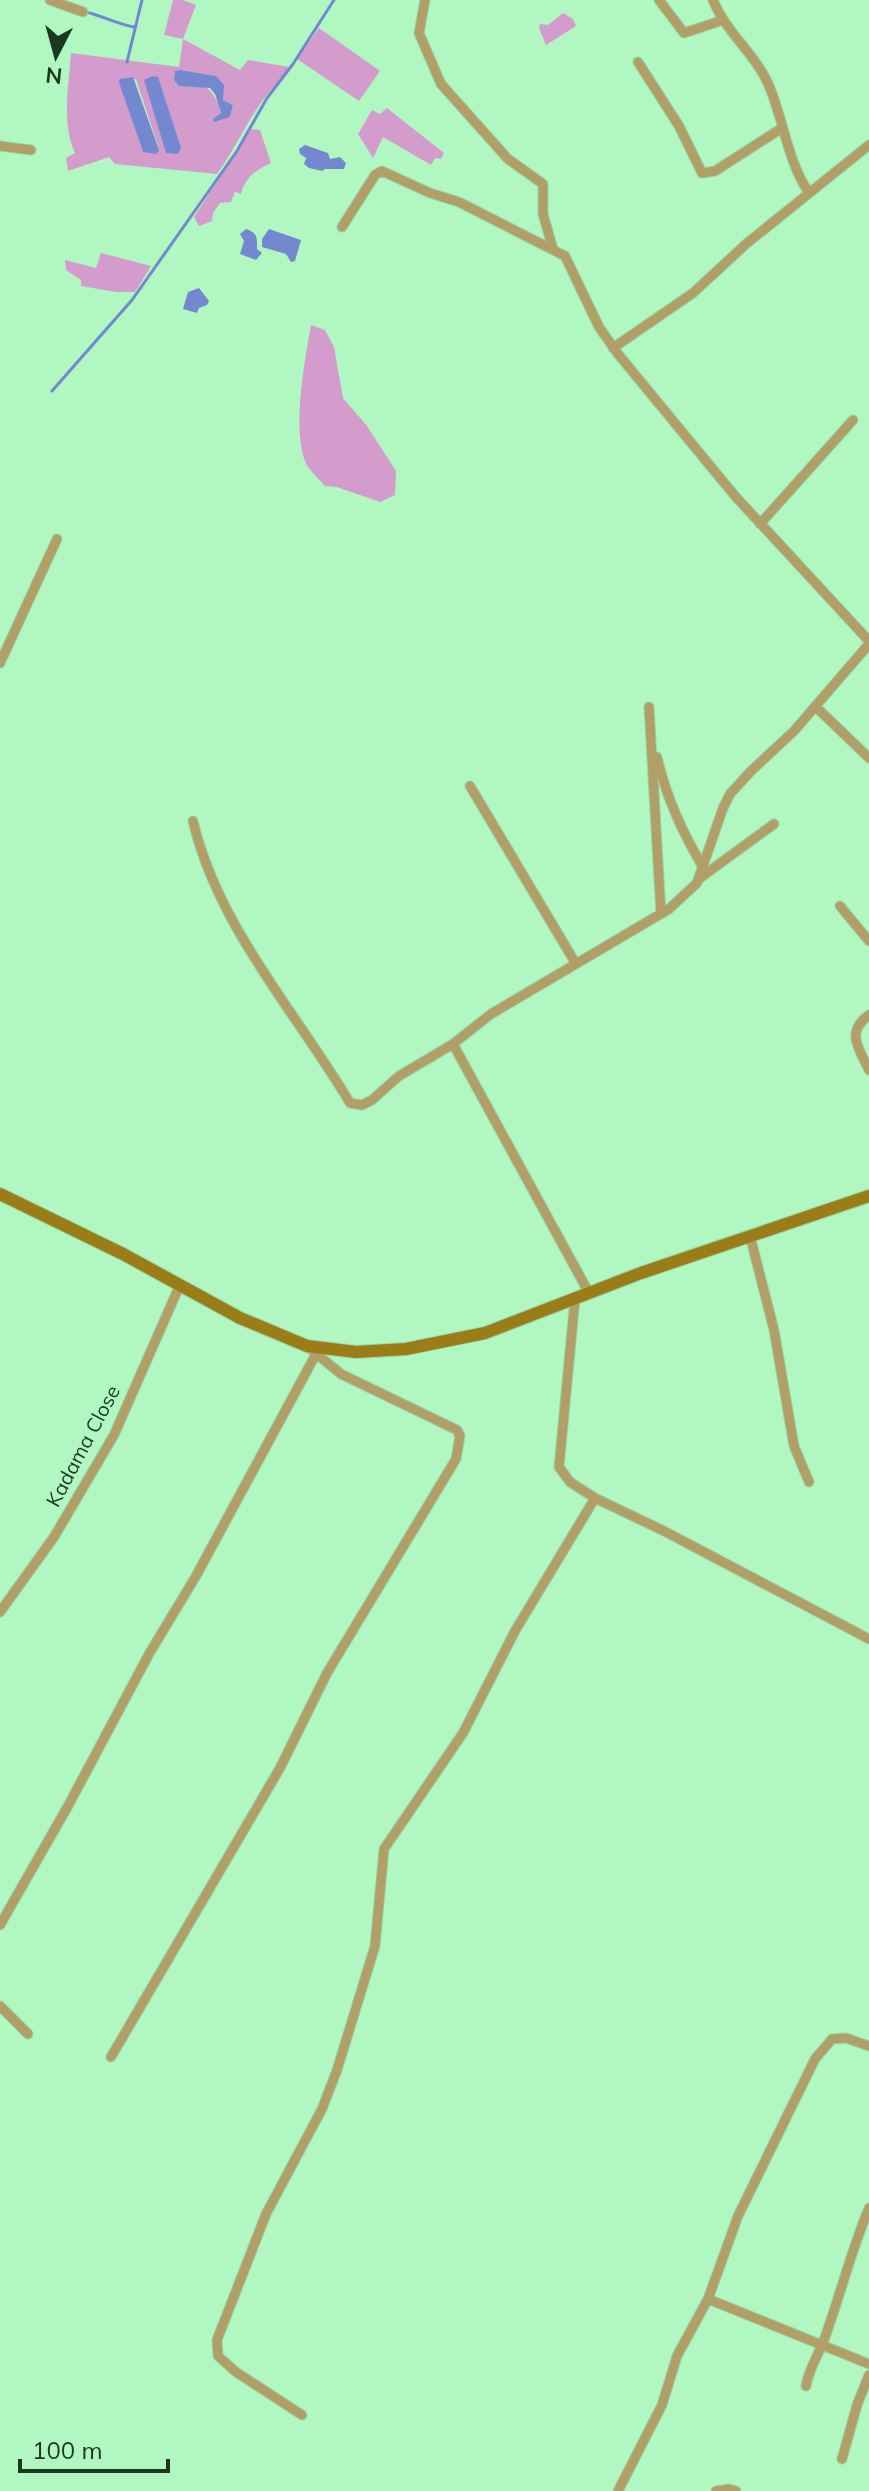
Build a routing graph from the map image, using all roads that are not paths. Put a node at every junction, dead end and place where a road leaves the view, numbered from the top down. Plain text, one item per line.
1 (50, 0) edge
2 (425, 0) edge
3 (659, 0) edge
4 (713, 0) edge
5 (83, 12) dead end
6 (723, 20) junction
7 (638, 62) dead end
8 (782, 128) junction
9 (869, 145) edge
10 (0, 146) edge
11 (31, 150) dead end
12 (809, 193) junction
13 (342, 227) dead end
14 (553, 249) junction
15 (613, 348) junction
16 (853, 420) dead end
17 (760, 524) junction
18 (57, 539) dead end
19 (869, 642) edge
20 (0, 663) edge
21 (815, 706) junction
22 (869, 758) edge
23 (470, 786) dead end
24 (193, 821) dead end
25 (774, 824) dead end
26 (701, 872) junction
27 (840, 906) dead end
28 (661, 914) junction
29 (869, 941) edge
30 (576, 964) junction
31 (869, 1015) edge
32 (453, 1044) junction
33 (869, 1070) edge
34 (0, 1194) edge
35 (869, 1196) edge
36 (750, 1236) junction
37 (179, 1287) junction
38 (589, 1293) junction
39 (575, 1299) junction
40 (311, 1350) junction
41 (809, 1482) dead end
42 (595, 1498) junction
43 (0, 1612) edge
44 (869, 1639) edge
45 (0, 1925) edge
46 (0, 2006) edge
47 (28, 2034) dead end
48 (869, 2046) edge
49 (111, 2057) dead end
50 (869, 2208) edge
51 (708, 2299) junction
52 (823, 2344) junction
53 (869, 2364) edge
54 (869, 2375) edge
55 (806, 2386) dead end
56 (302, 2415) dead end
57 (842, 2459) dead end
58 (618, 2491) edge
59 (716, 2491) edge
60 (736, 2491) edge

1 - 5 street
2 - 14 street
3 - 6 street
4 - 6 street
6 - 8 street
7 - 8 street
8 - 12 street
9 - 12 street
10 - 11 street
12 - 15 street
13 - 14 street
14 - 15 street
15 - 17 street
16 - 17 street
17 - 19 street
18 - 20 street
19 - 21 street
21 - 22 street
21 - 26 street
23 - 30 street
24 - 32 street
25 - 26 street
26 - 28 street
26 - 28 street
27 - 29 street
28 - 30 street
30 - 32 street
31 - 33 street
32 - 38 street
34 - 37 street
35 - 36 street
36 - 38 street
36 - 41 street
37 - 40 street
37 - 43 street, Kadama Close
38 - 39 street
39 - 40 street
39 - 42 street
40 - 45 street
40 - 49 street
42 - 44 street
42 - 56 street
46 - 47 street
48 - 51 street
50 - 52 street
51 - 52 street
51 - 58 street
52 - 53 street
52 - 55 street
54 - 57 street
59 - 60 street

